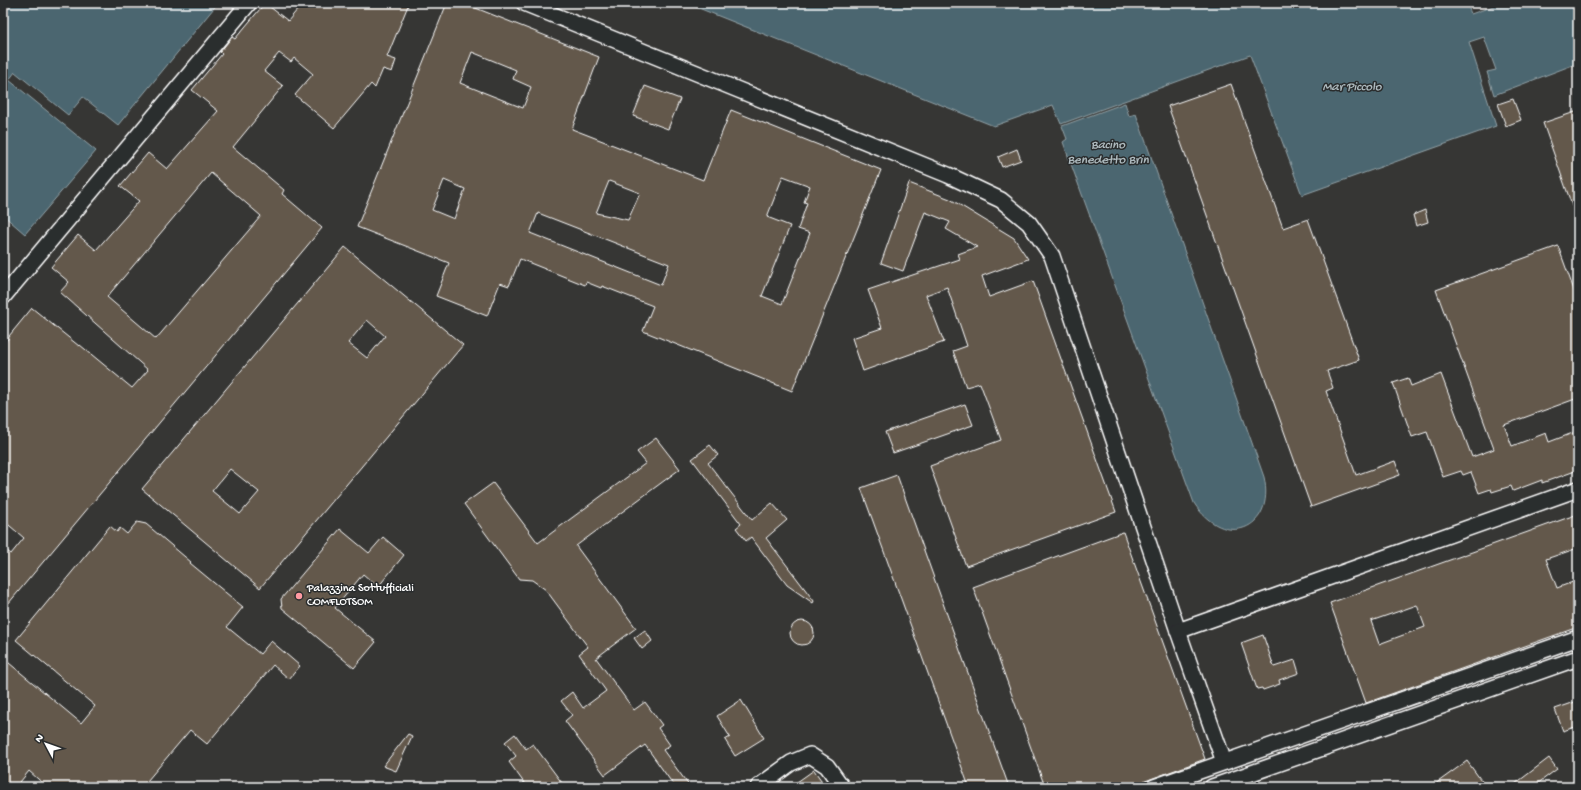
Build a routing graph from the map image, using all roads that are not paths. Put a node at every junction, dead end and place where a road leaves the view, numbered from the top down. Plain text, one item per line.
1 (250, 3) edge
2 (524, 3) edge
3 (3, 297) edge
4 (1578, 489) edge
5 (1178, 631) junction
6 (1578, 638) edge
7 (1578, 658) edge
8 (1224, 762) junction
9 (758, 787) edge
10 (842, 787) edge
11 (1154, 787) edge
12 (1212, 787) edge

1 - 3 street
2 - 5 street
4 - 5 street
5 - 8 street
6 - 8 street
7 - 12 street
8 - 11 street
9 - 10 street

